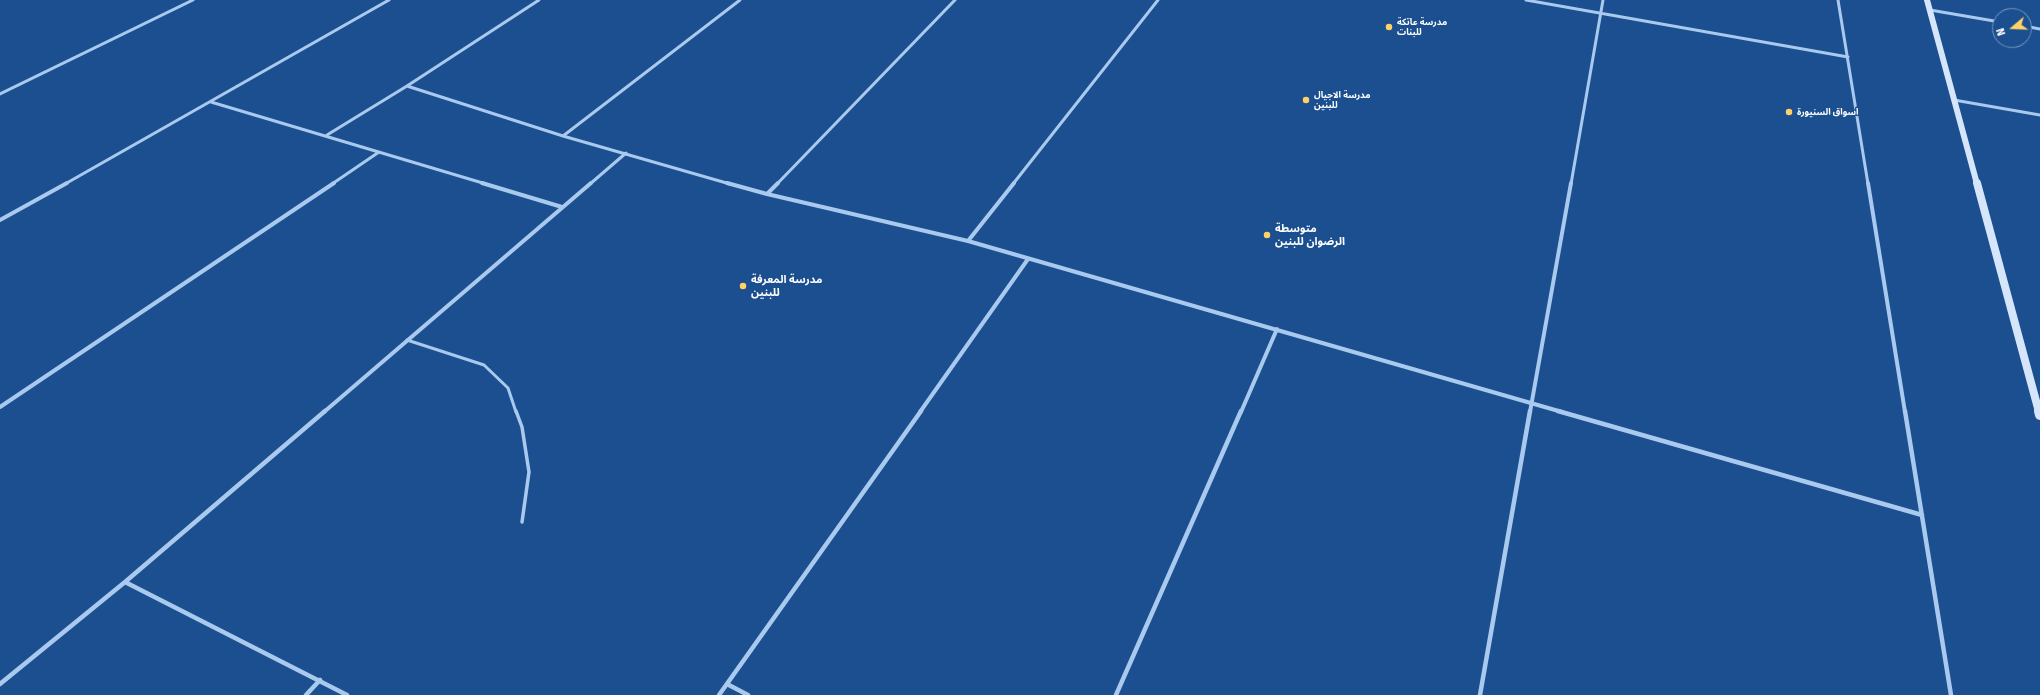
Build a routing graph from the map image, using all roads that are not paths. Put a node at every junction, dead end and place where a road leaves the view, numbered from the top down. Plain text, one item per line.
1 (193, 0) edge
2 (389, 0) edge
3 (539, 0) edge
4 (740, 0) edge
5 (955, 0) edge
6 (1158, 0) edge
7 (1526, 0) edge
8 (1603, 0) edge
9 (1838, 0) edge
10 (1927, 0) edge
11 (1930, 10) junction
12 (1602, 14) junction
13 (1992, 21) edge
14 (1848, 57) junction
15 (407, 86) junction
16 (0, 94) edge
17 (1954, 100) junction
18 (212, 102) junction
19 (2040, 115) edge
20 (327, 135) junction
21 (563, 136) junction
22 (379, 152) junction
23 (626, 153) junction
24 (767, 194) junction
25 (562, 207) junction
26 (0, 220) edge
27 (968, 241) junction
28 (1028, 259) junction
29 (1277, 329) junction
30 (407, 340) junction
31 (1532, 402) junction
32 (0, 407) edge
33 (2040, 415) edge
34 (1922, 515) junction
35 (522, 522) dead end
36 (125, 582) junction
37 (320, 680) junction
38 (0, 684) edge
39 (727, 684) junction
40 (306, 695) edge
41 (347, 695) edge
42 (719, 695) edge
43 (748, 695) edge
44 (1116, 695) edge
45 (1480, 695) edge
46 (1951, 695) edge

1 - 16 street
2 - 18 street
3 - 15 street
4 - 21 street
5 - 24 street
6 - 27 street
7 - 12 street
8 - 12 street
9 - 14 street
10 - 11 street
11 - 13 street
11 - 17 street
12 - 14 street
12 - 31 street
14 - 34 street
15 - 20 street
15 - 21 street
17 - 19 street
17 - 33 street
18 - 20 street
18 - 26 street
20 - 22 street
21 - 23 street
22 - 25 street
22 - 32 street
23 - 24 street
23 - 25 street
24 - 27 street
25 - 30 street
27 - 28 street
28 - 29 street
28 - 39 street
29 - 31 street
29 - 44 street
30 - 35 lane
30 - 36 street
31 - 34 street
31 - 45 street
34 - 46 street
36 - 37 street
36 - 38 street
37 - 40 street
37 - 41 street
39 - 42 street
39 - 43 street

